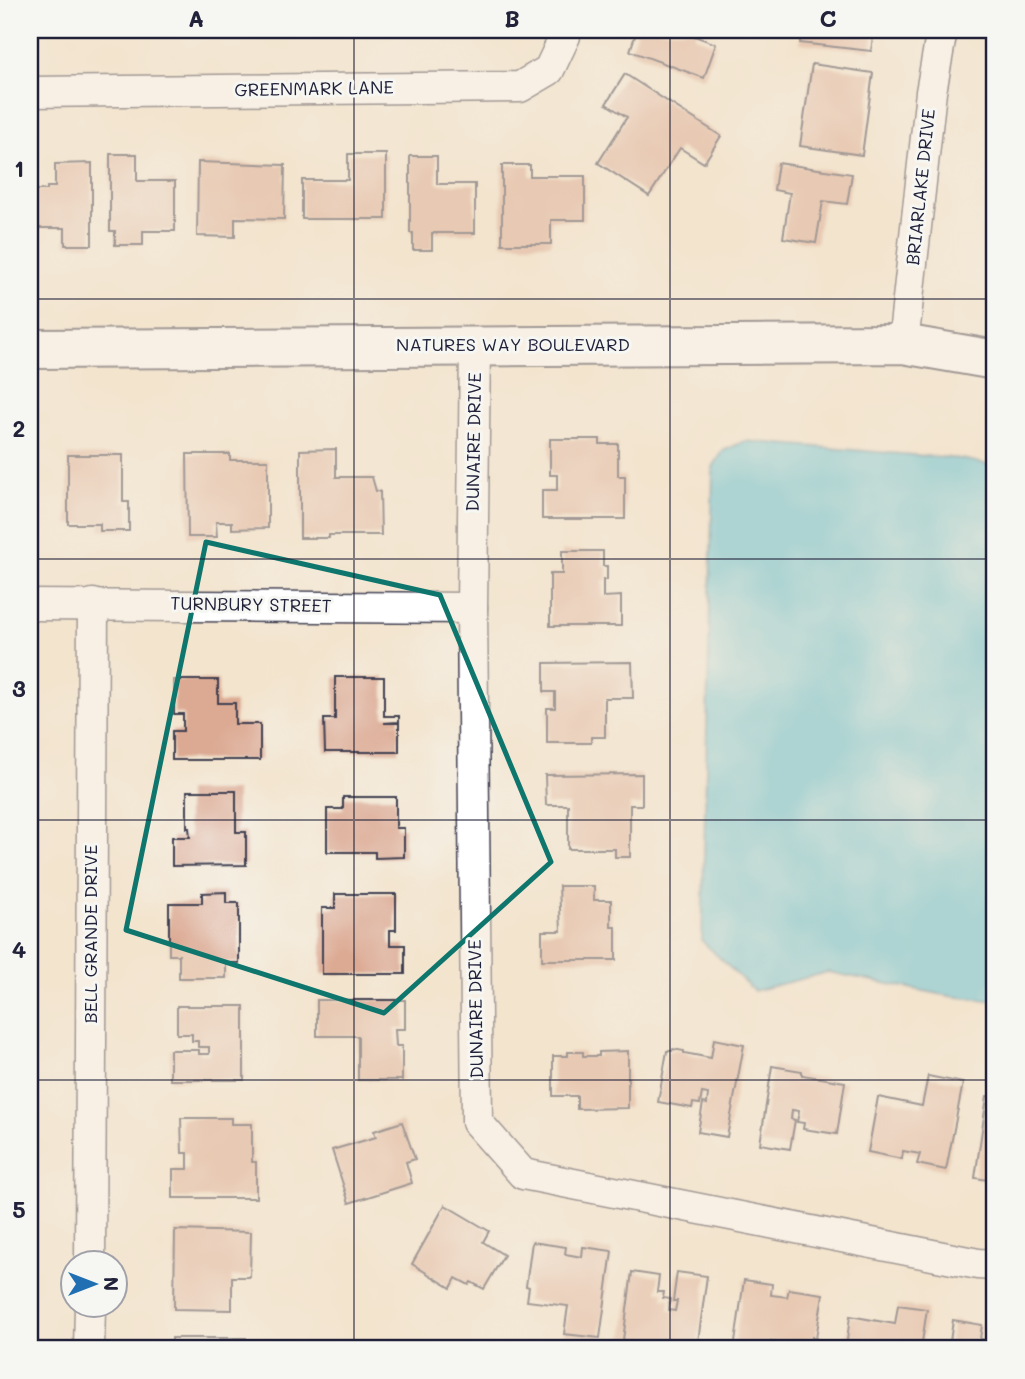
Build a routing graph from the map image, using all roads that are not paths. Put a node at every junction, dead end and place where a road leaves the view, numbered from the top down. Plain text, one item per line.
1 (565, 30) edge
2 (942, 30) edge
3 (30, 92) edge
4 (903, 344) junction
5 (475, 345) junction
6 (30, 349) edge
7 (995, 360) edge
8 (93, 604) junction
9 (30, 605) edge
10 (471, 608) junction
11 (90, 1250) edge
12 (995, 1265) edge
13 (90, 1320) edge
14 (89, 1349) edge

1 - 3 street, GREENMARK LANE
2 - 4 street, BRIARLAKE DRIVE
4 - 5 street, NATURES WAY BOULEVARD
4 - 7 street, NATURES WAY BOULEVARD
5 - 6 street, NATURES WAY BOULEVARD
5 - 10 street, DUNAIRE DRIVE
8 - 9 street, TURNBURY STREET
8 - 10 street, TURNBURY STREET
8 - 11 street, BELL GRANDE DRIVE
10 - 12 street, DUNAIRE DRIVE
13 - 14 street

